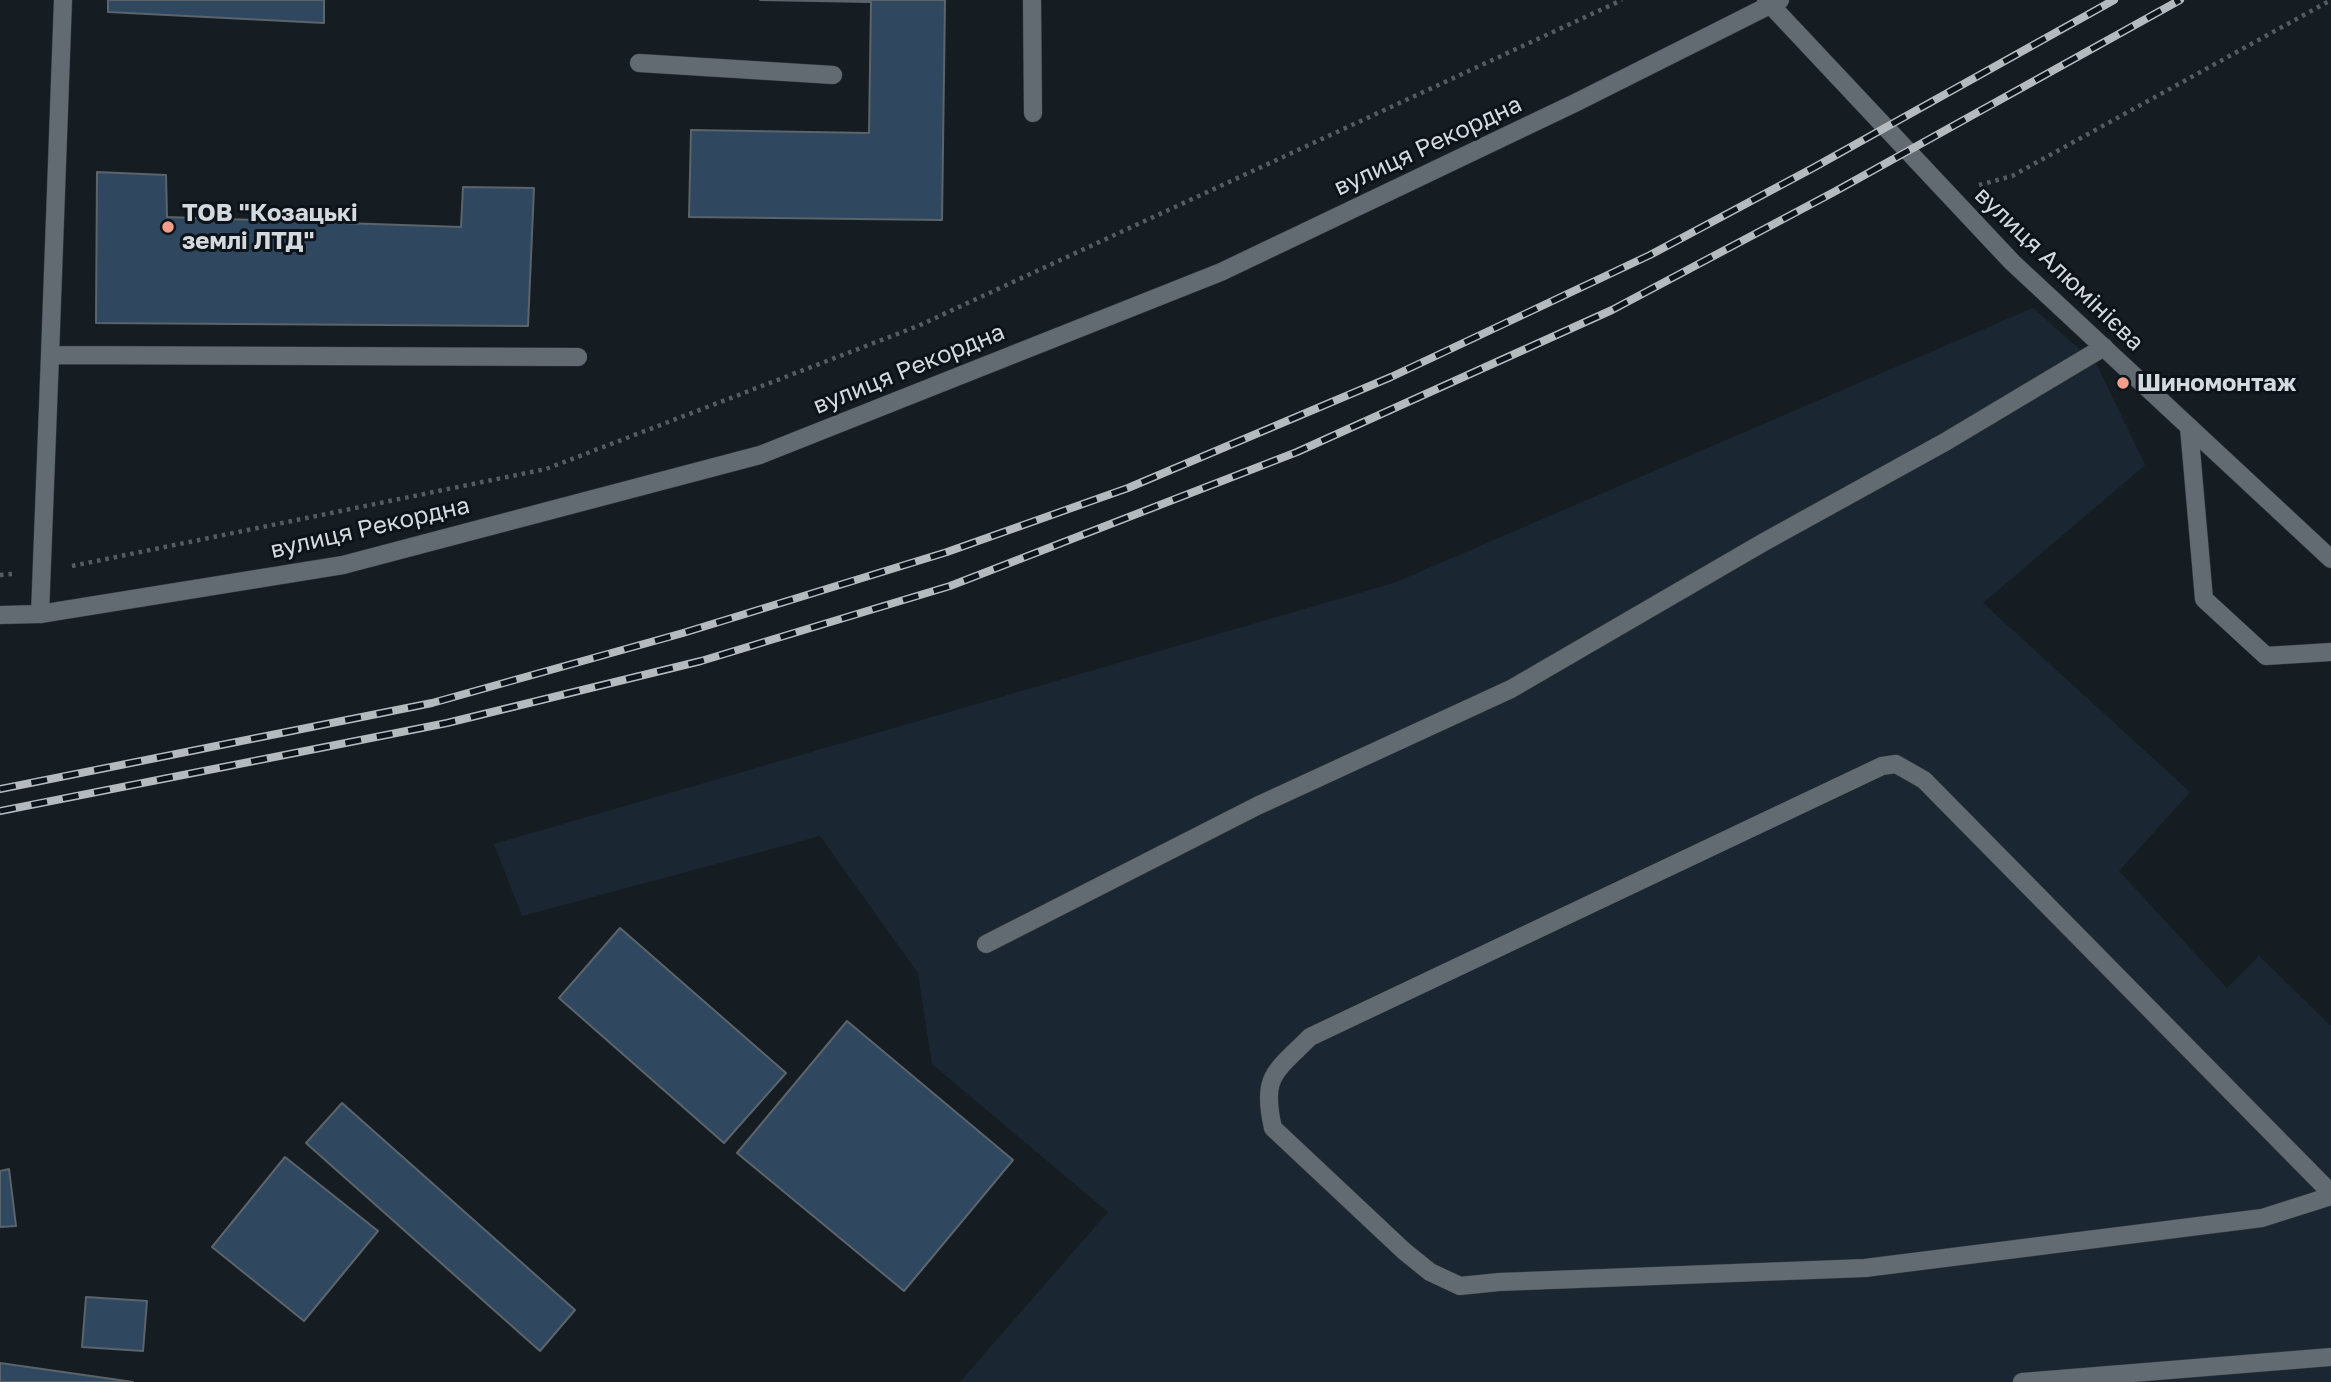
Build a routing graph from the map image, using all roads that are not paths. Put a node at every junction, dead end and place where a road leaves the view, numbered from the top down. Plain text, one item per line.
1 (63, 0) edge
2 (1032, 0) edge
3 (1773, 2) edge
4 (639, 63) dead end
5 (833, 75) dead end
6 (1033, 113) dead end
7 (2104, 347) junction
8 (50, 355) junction
9 (578, 357) dead end
10 (2189, 427) junction
11 (2331, 559) edge
12 (40, 614) junction
13 (0, 615) edge
14 (2331, 653) edge
15 (986, 944) dead end
16 (2331, 1195) edge
17 (2331, 1357) edge
18 (2022, 1382) edge

1 - 8 street
2 - 6 street
3 - 7 street, вулиця Алюмінієва
3 - 12 street, вулиця Рекордна
4 - 5 street
7 - 10 street, вулиця Алюмінієва
7 - 15 street
8 - 9 street
8 - 12 street
10 - 11 street, вулиця Алюмінієва
10 - 14 street
12 - 13 street, вулиця Рекордна
16 - 16 street
17 - 18 street

